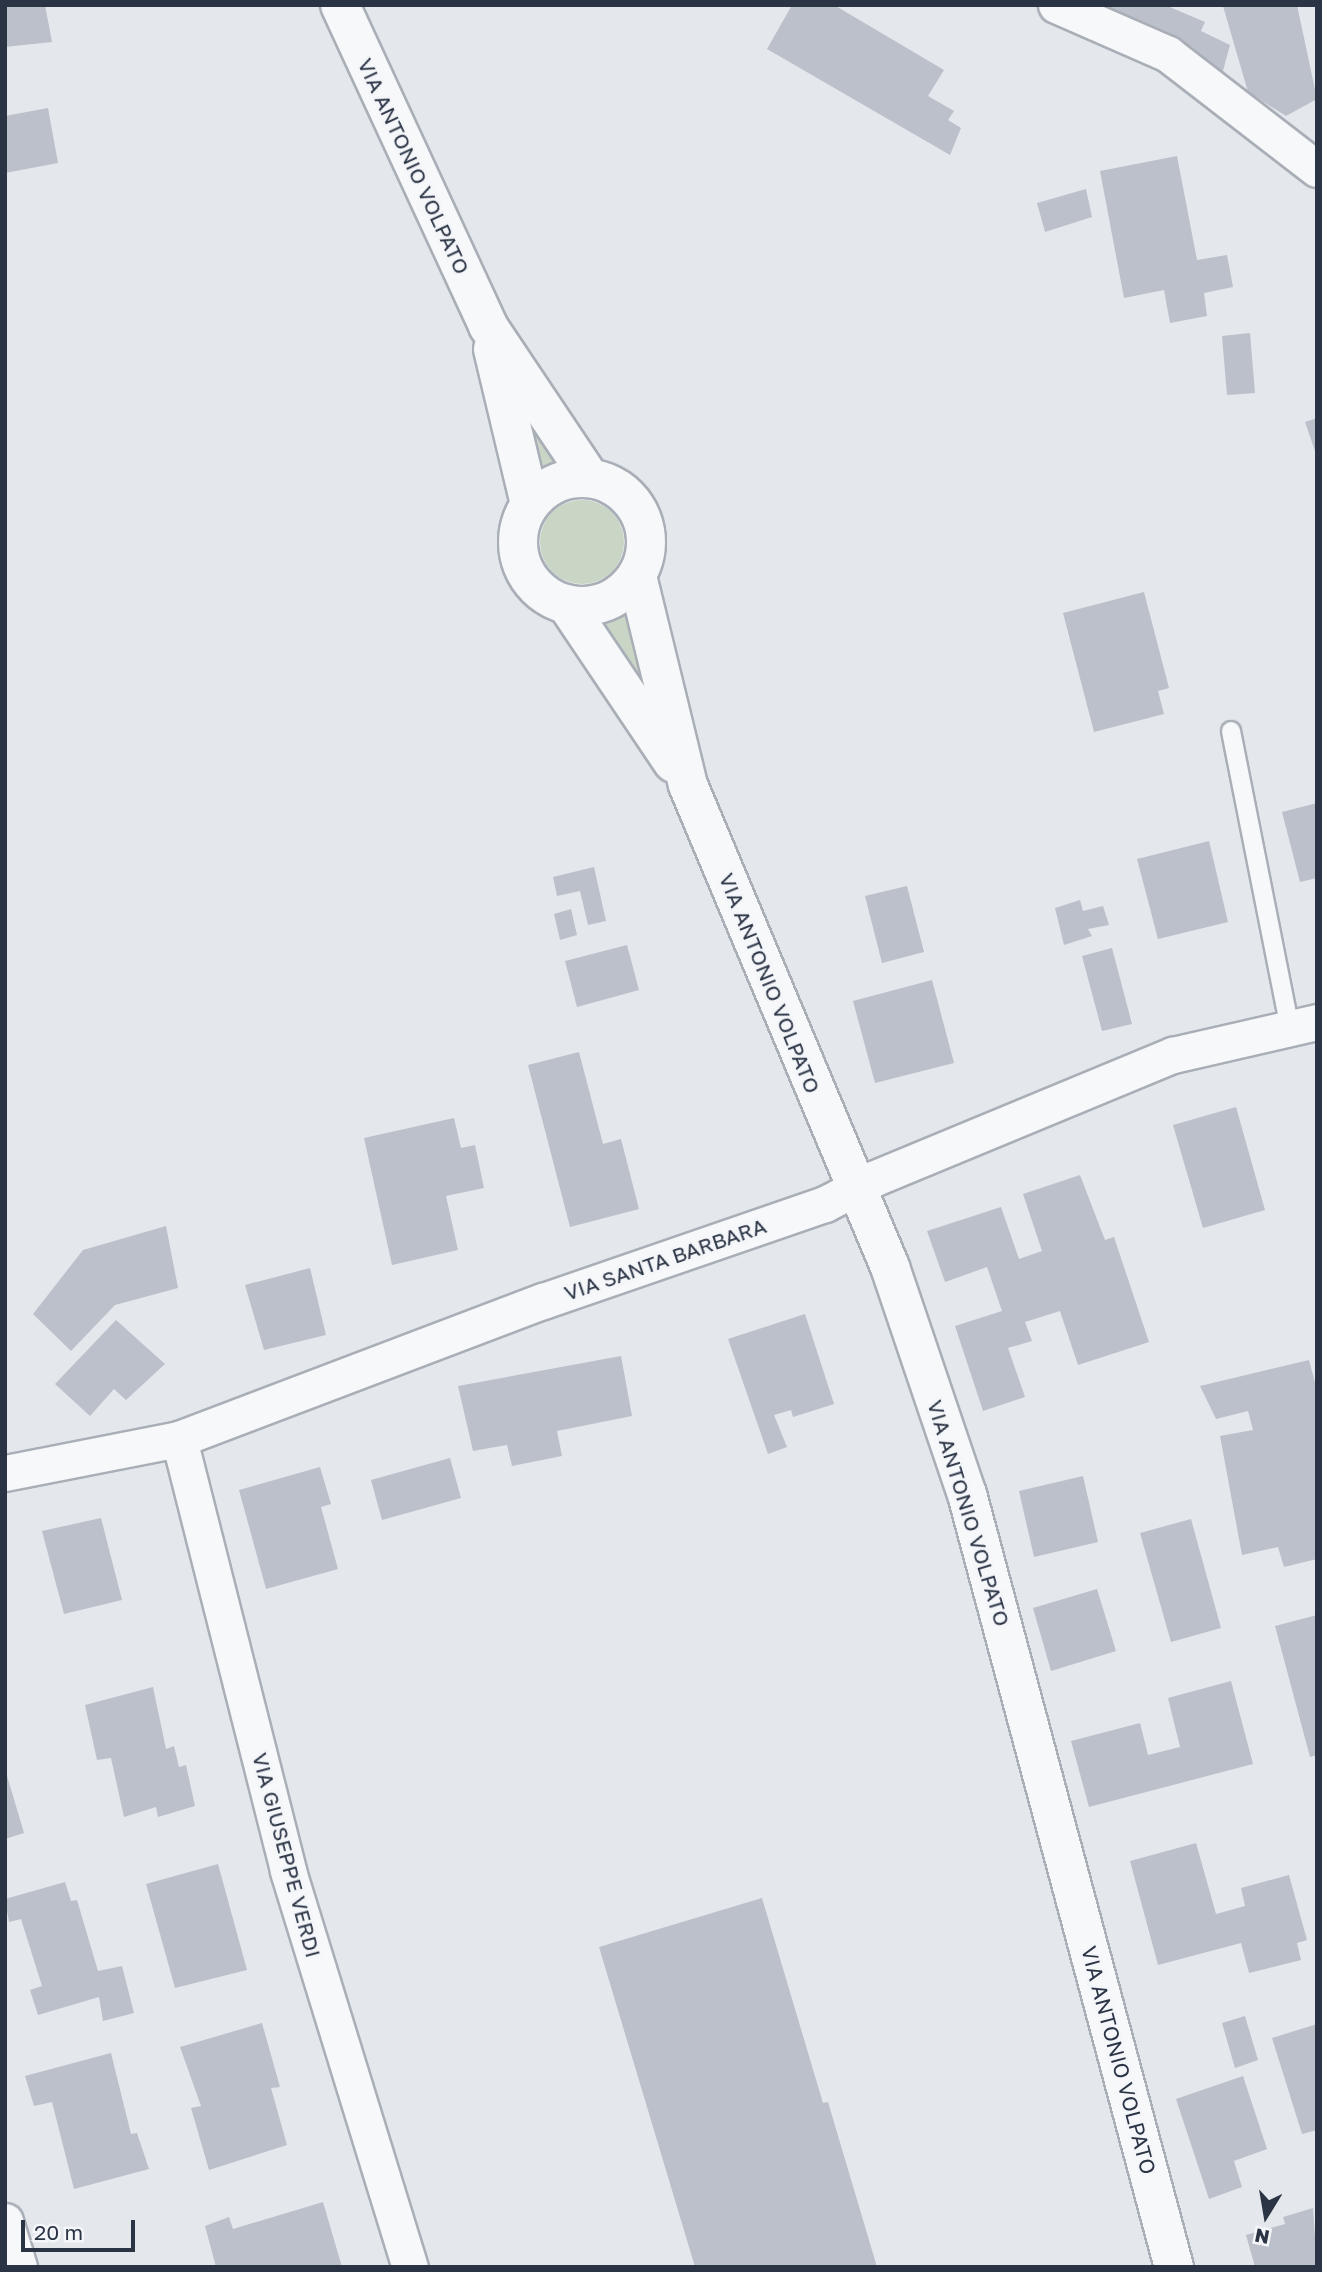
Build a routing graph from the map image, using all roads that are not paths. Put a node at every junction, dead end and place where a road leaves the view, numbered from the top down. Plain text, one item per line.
1 (340, 5) edge
2 (1056, 5) edge
3 (1317, 169) edge
4 (488, 326) junction
5 (589, 477) junction
6 (530, 504) junction
7 (637, 576) junction
8 (567, 605) junction
9 (1231, 731) dead end
10 (688, 785) junction
11 (1308, 1024) edge
12 (854, 1188) junction
13 (179, 1439) junction
14 (5, 1473) edge
15 (5, 2221) edge
16 (19, 2267) edge
17 (410, 2267) edge
18 (1174, 2267) edge

1 - 4 street, VIA ANTONIO VOLPATO
2 - 3 street
4 - 5 street, VIA ANTONIO VOLPATO
4 - 6 street, VIA ANTONIO VOLPATO
5 - 6 street
5 - 7 street
6 - 8 street
7 - 8 street
7 - 10 street, VIA ANTONIO VOLPATO
8 - 10 street, VIA ANTONIO VOLPATO
9 - 11 lane
10 - 12 street, VIA ANTONIO VOLPATO
11 - 12 street, VIA SANTA BARBARA
12 - 13 street, VIA SANTA BARBARA
12 - 18 street, VIA ANTONIO VOLPATO
13 - 14 street, VIA SANTA BARBARA
13 - 17 street, VIA GIUSEPPE VERDI
15 - 16 street

